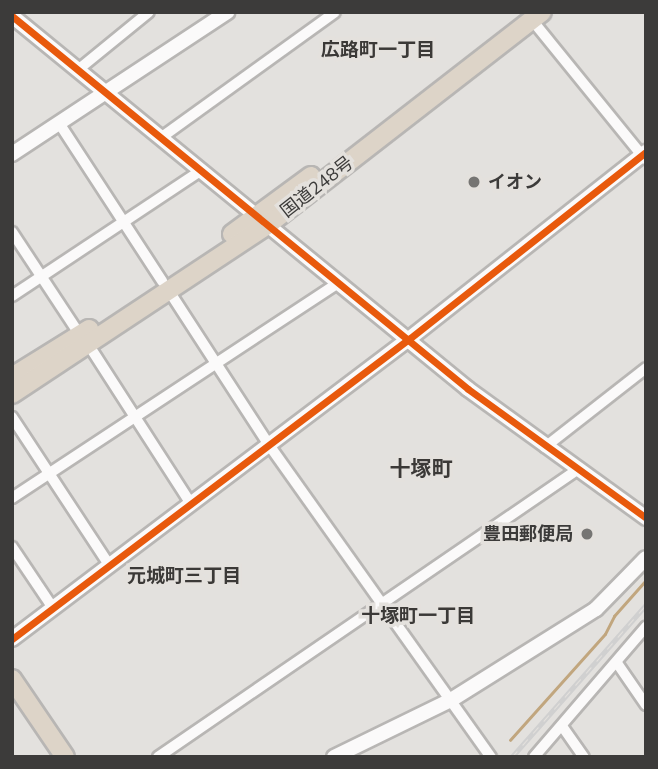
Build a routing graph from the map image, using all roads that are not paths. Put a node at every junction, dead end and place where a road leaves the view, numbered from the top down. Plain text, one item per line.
1 (227, 12) edge
2 (335, 12) edge
3 (144, 14) edge
4 (533, 15) edge
5 (12, 16) edge
6 (79, 69) junction
7 (106, 93) junction
8 (59, 123) junction
9 (162, 137) junction
10 (12, 154) edge
11 (644, 155) edge
12 (202, 170) junction
13 (264, 219) junction
14 (124, 223) junction
15 (12, 232) edge
16 (42, 276) junction
17 (339, 282) junction
18 (166, 286) junction
19 (12, 296) edge
20 (84, 340) junction
21 (408, 340) junction
22 (217, 363) junction
23 (646, 368) edge
24 (12, 377) edge
25 (12, 394) edge
26 (12, 417) edge
27 (134, 418) junction
28 (270, 445) junction
29 (545, 447) junction
30 (577, 470) junction
31 (49, 474) junction
32 (12, 498) edge
33 (191, 504) junction
34 (646, 517) edge
35 (12, 547) edge
36 (646, 558) edge
37 (110, 566) junction
38 (382, 602) junction
39 (52, 608) junction
40 (646, 627) edge
41 (12, 639) edge
42 (617, 663) junction
43 (12, 679) edge
44 (12, 699) edge
45 (451, 700) junction
46 (646, 705) edge
47 (562, 726) junction
48 (52, 757) edge
49 (65, 757) edge
50 (158, 757) edge
51 (334, 757) edge
52 (491, 757) edge
53 (534, 757) edge
54 (584, 757) edge

1 - 7 street
2 - 9 street
3 - 6 street
4 - 11 street
4 - 13 highway, 国道248号
5 - 6 street
6 - 7 street
7 - 8 street
7 - 9 street
8 - 10 street
8 - 14 street
9 - 12 street
11 - 21 street
12 - 13 street
12 - 14 street
13 - 17 street
13 - 18 highway, 国道248号
14 - 16 street
14 - 18 street
15 - 16 street
16 - 19 street
16 - 20 street
17 - 21 street
17 - 22 street
18 - 20 highway, 国道248号
18 - 22 street
20 - 24 highway, 国道248号
20 - 25 highway, 国道248号
20 - 27 street
21 - 28 street
21 - 29 street
22 - 27 street
22 - 28 street
23 - 29 street
26 - 31 street
27 - 31 street
27 - 33 street
28 - 33 street
28 - 38 street
29 - 30 street
30 - 34 street
30 - 38 street
31 - 32 street
31 - 37 street
33 - 37 street
35 - 39 street
36 - 45 street
37 - 39 street
38 - 45 street
38 - 50 street
39 - 41 street
40 - 42 street
42 - 46 street
42 - 47 street
43 - 49 highway
44 - 48 highway
45 - 51 street
45 - 52 street
47 - 53 street
47 - 54 street

